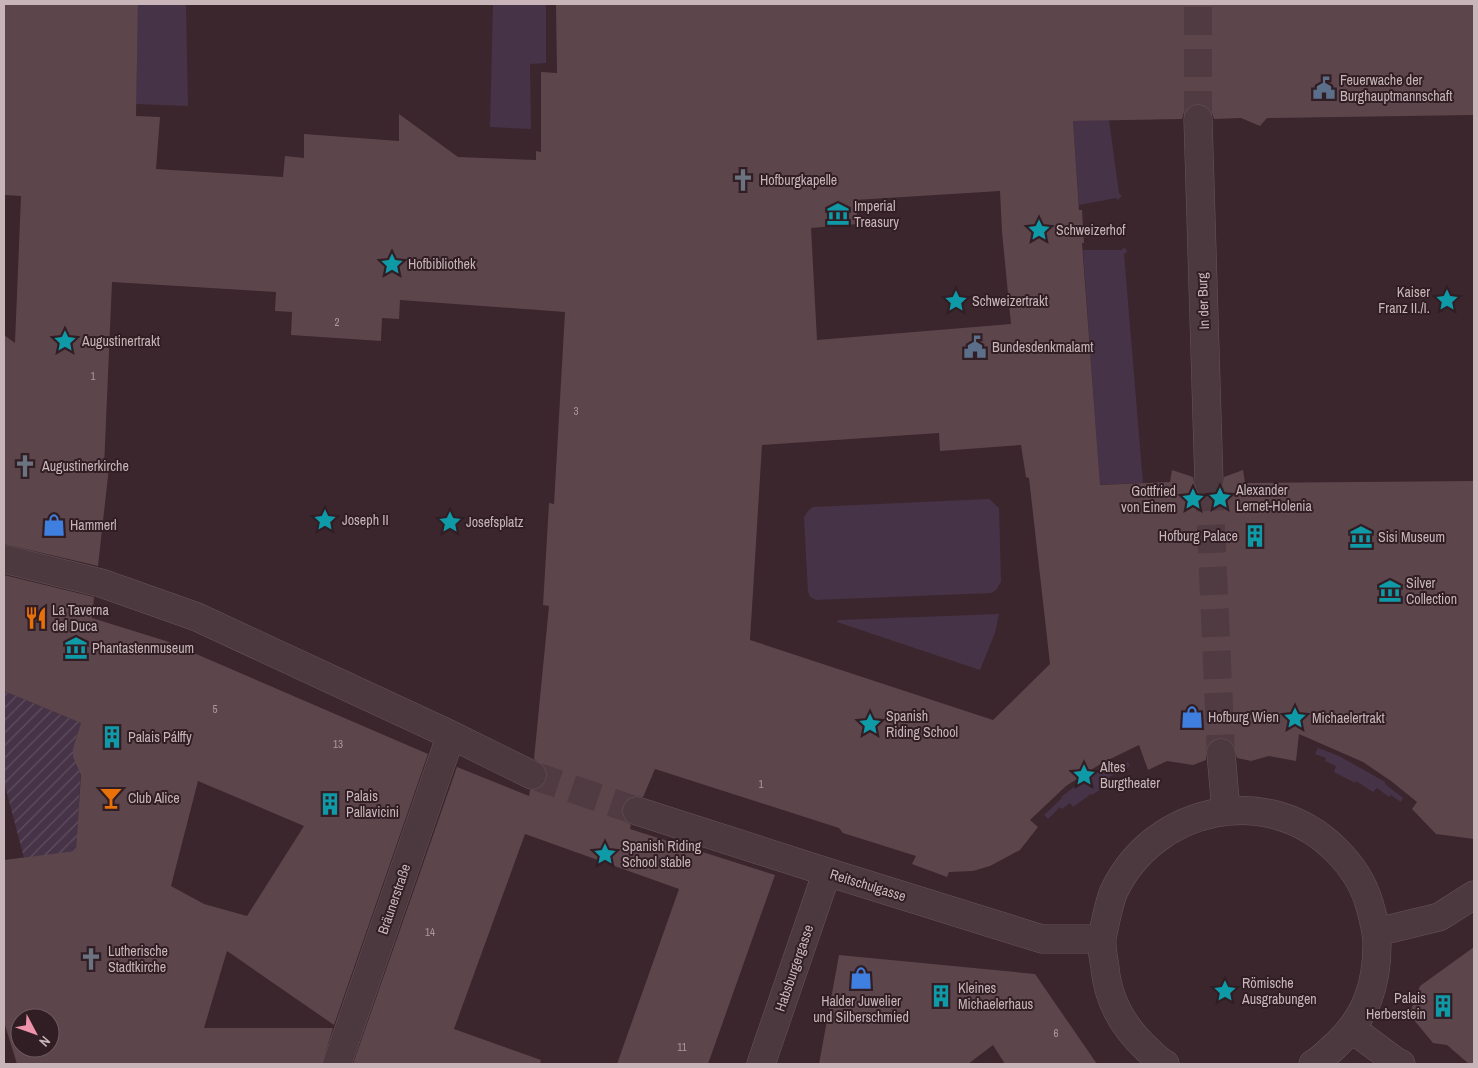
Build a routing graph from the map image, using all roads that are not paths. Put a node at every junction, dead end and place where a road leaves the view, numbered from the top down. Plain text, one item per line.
1 (1198, 119) tunnel mouth
2 (1208, 483) tunnel mouth
3 (4, 559) edge
4 (451, 734) junction
5 (1221, 753) tunnel mouth
6 (532, 775) tunnel mouth
7 (637, 811) tunnel mouth
8 (1226, 811) junction
9 (827, 872) junction
10 (1474, 895) edge
11 (1377, 932) junction
12 (1102, 940) junction
13 (1352, 1029) junction
14 (337, 1064) edge
15 (761, 1064) edge
16 (1165, 1064) edge
17 (1313, 1064) edge
18 (1402, 1064) edge

1 - 2 street, In der Burg
3 - 4 street
4 - 6 street
4 - 14 street, Bräunerstraße
5 - 8 street
7 - 9 street, Reitschulgasse
8 - 11 street
8 - 12 street
9 - 12 street, Reitschulgasse
9 - 15 street, Habsburgergasse
10 - 11 street
11 - 13 street
12 - 16 street
13 - 17 street
13 - 18 street

